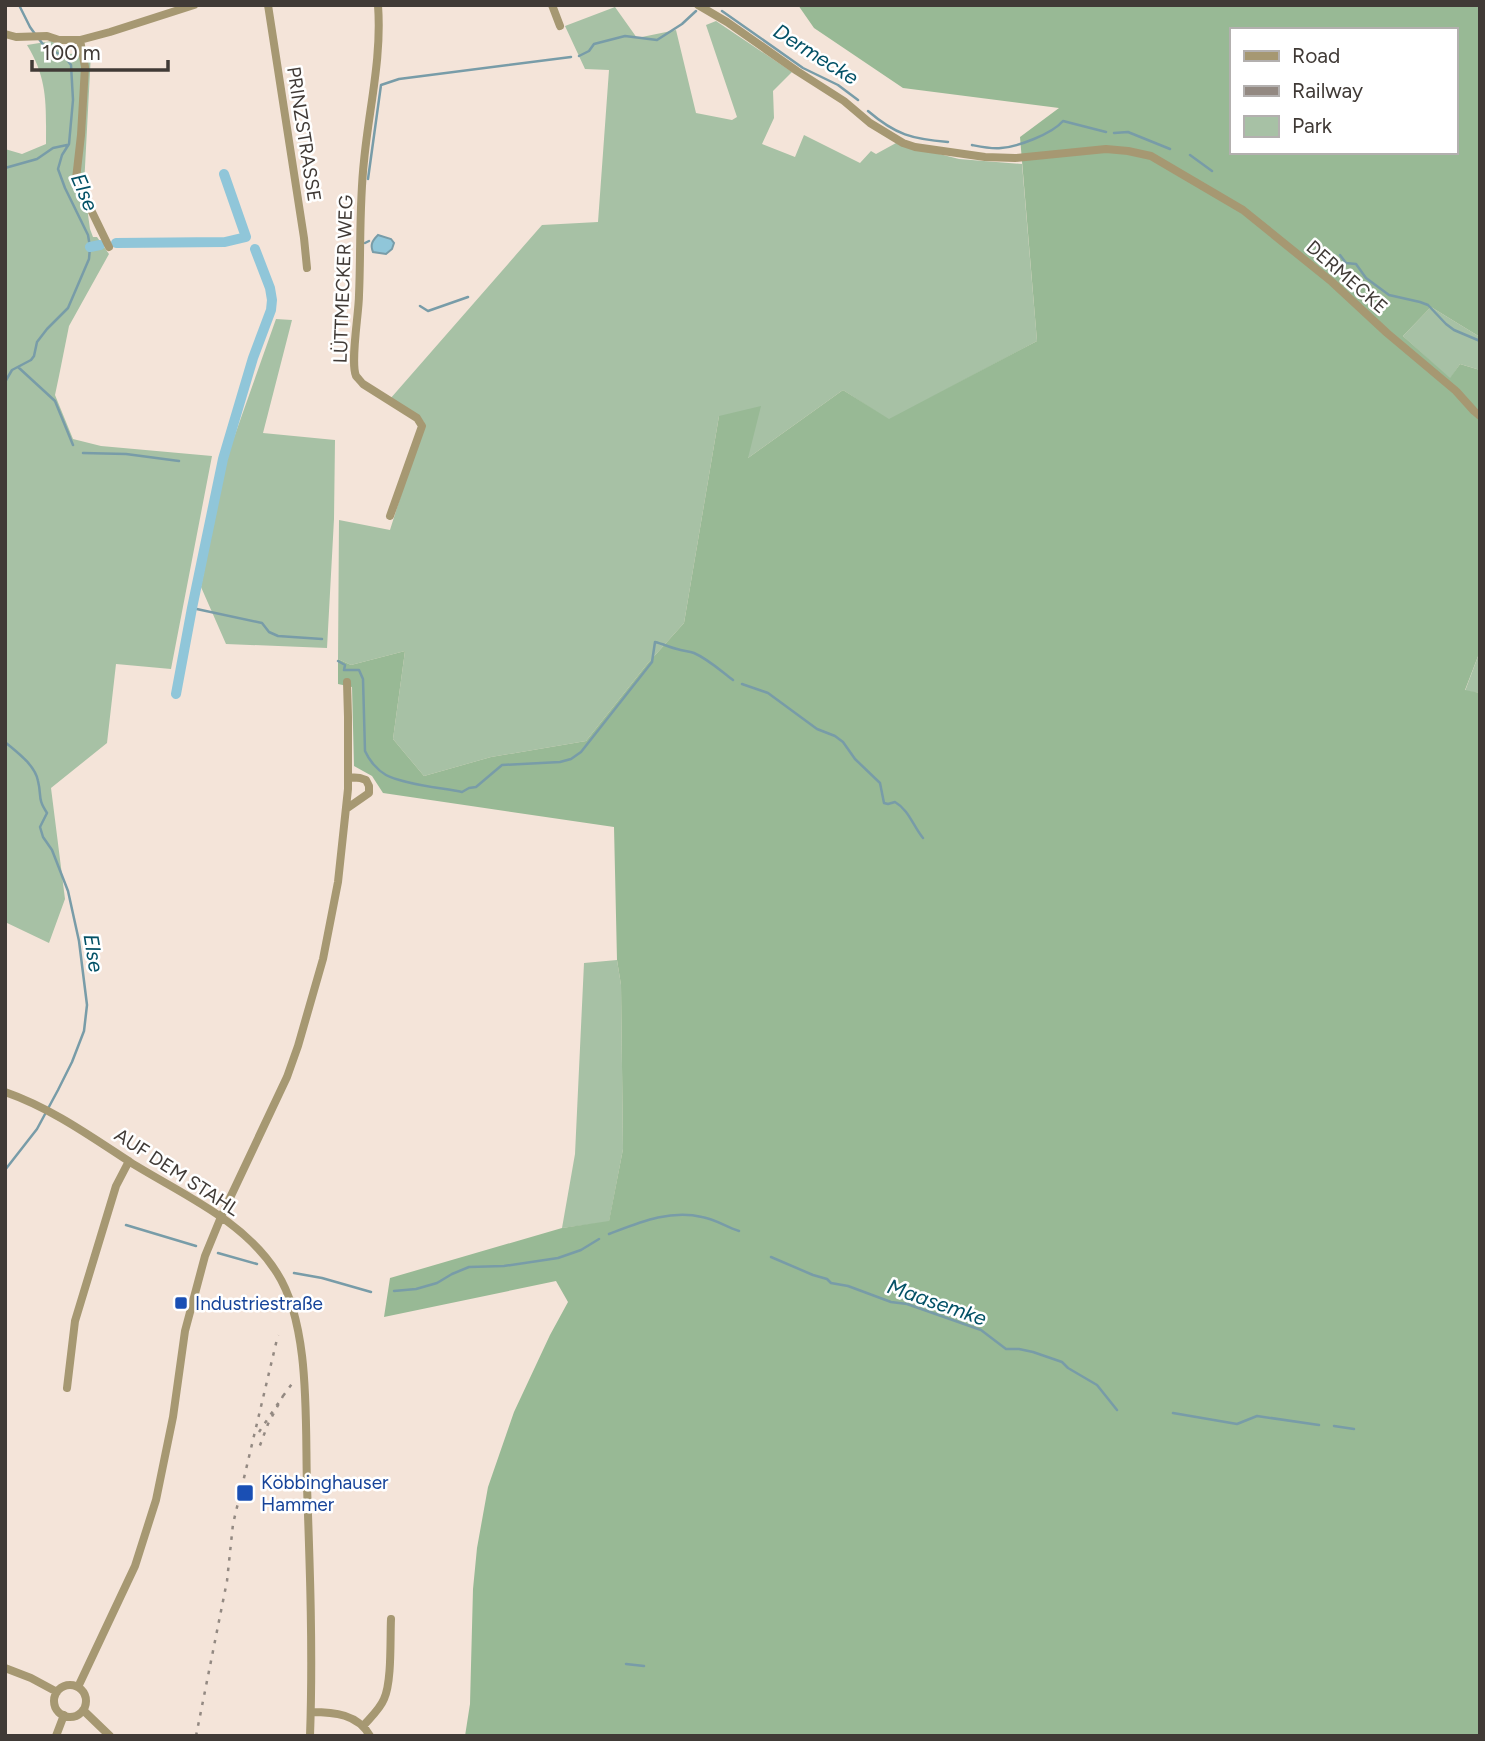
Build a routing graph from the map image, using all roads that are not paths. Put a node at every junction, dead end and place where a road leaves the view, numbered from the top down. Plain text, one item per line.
1 (194, 5) edge
2 (268, 5) edge
3 (378, 5) edge
4 (552, 5) edge
5 (698, 5) edge
6 (559, 26) dead end
7 (5, 34) edge
8 (80, 40) junction
9 (109, 247) dead end
10 (307, 268) dead end
11 (1480, 416) edge
12 (390, 516) dead end
13 (347, 682) dead end
14 (348, 777) junction
15 (346, 809) junction
16 (5, 1092) edge
17 (129, 1161) junction
18 (221, 1217) junction
19 (67, 1388) dead end
20 (391, 1619) dead end
21 (5, 1668) edge
22 (78, 1687) junction
23 (57, 1692) junction
24 (83, 1710) junction
25 (311, 1712) junction
26 (64, 1715) junction
27 (363, 1726) junction
28 (56, 1736) edge
29 (110, 1736) edge
30 (310, 1736) edge
31 (370, 1736) edge

1 - 8 street
2 - 10 street, PRINZSTRASSE
3 - 12 street, LÜTTMECKER WEG
4 - 6 street
5 - 11 street, DERMECKE
7 - 8 street
8 - 9 street
13 - 14 street
14 - 15 street
14 - 15 street
15 - 18 street
16 - 17 street, AUF DEM STAHL
17 - 18 street, AUF DEM STAHL
17 - 19 street
18 - 22 street
18 - 25 street, AUF DEM STAHL
20 - 27 street
21 - 23 street
22 - 23 street
22 - 24 street
23 - 26 street
24 - 26 street
24 - 29 street
25 - 27 street
25 - 30 street, AUF DEM STAHL
26 - 28 street
27 - 31 street

